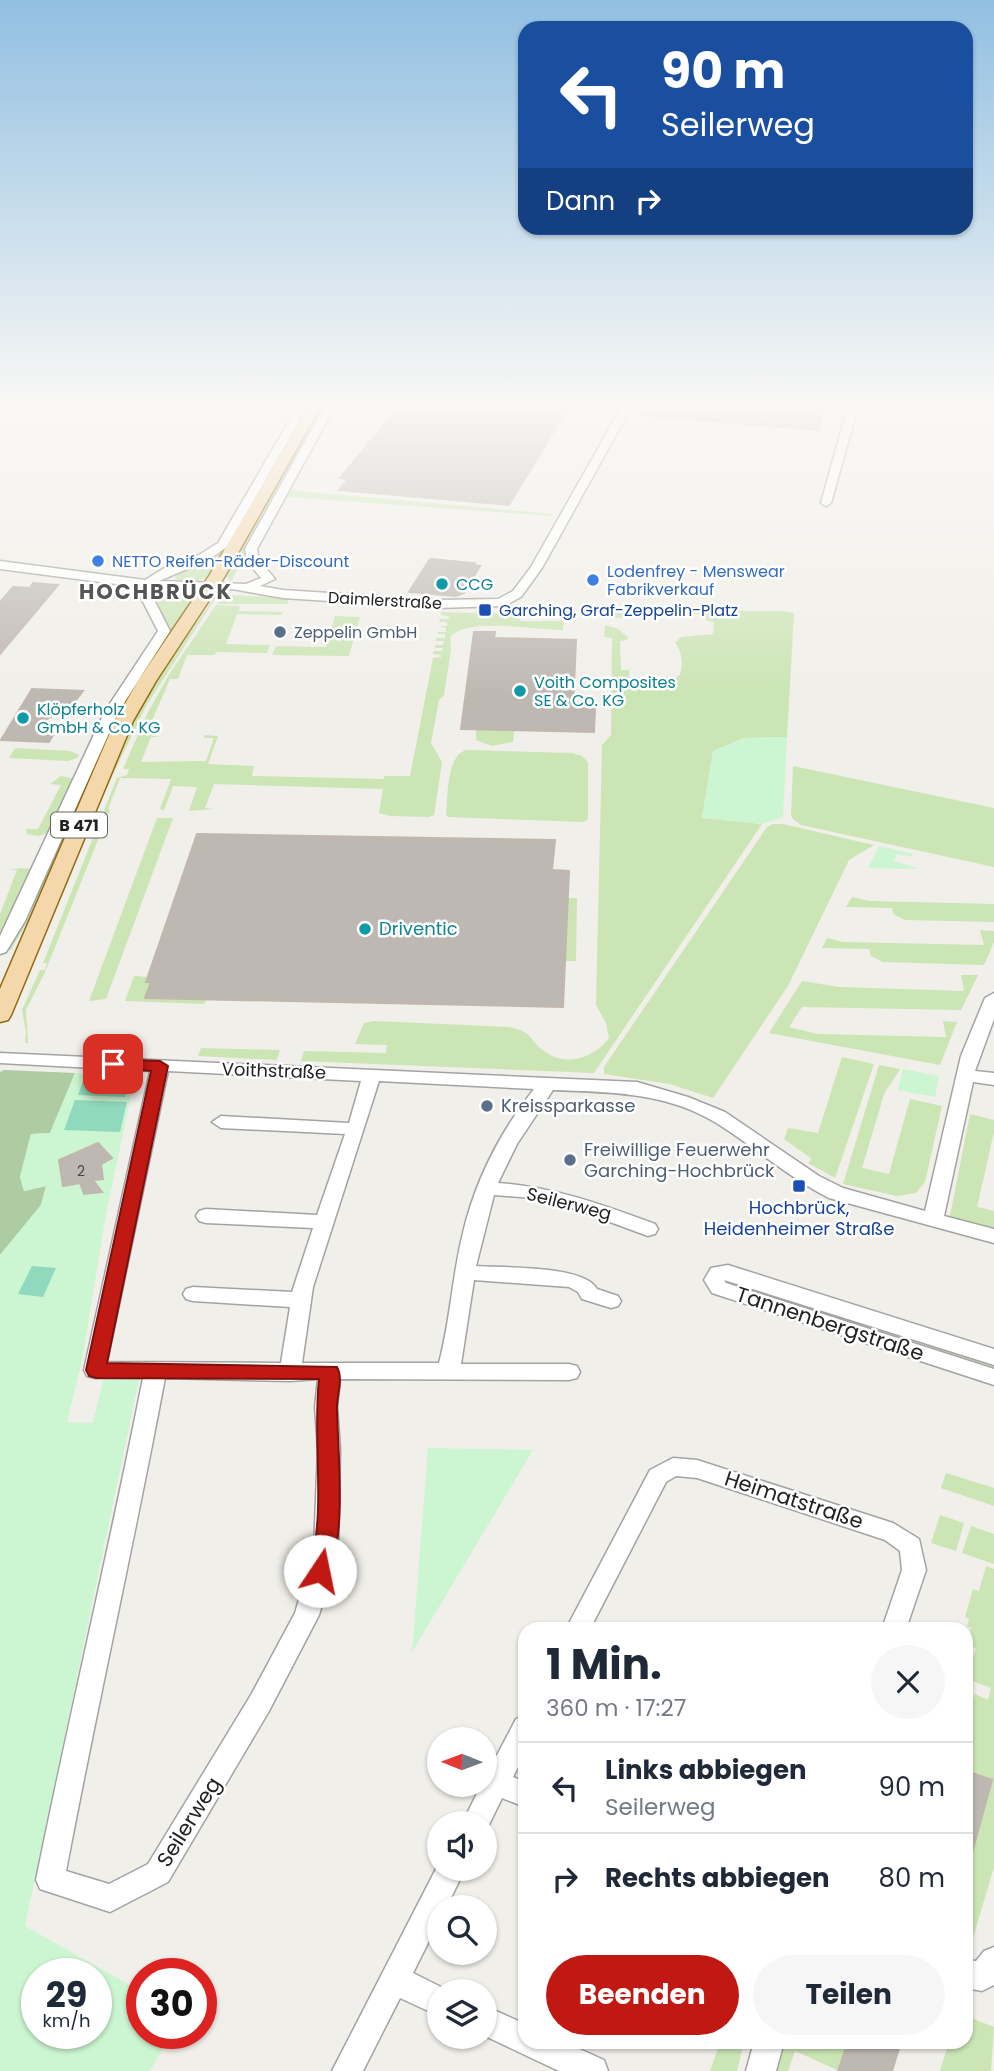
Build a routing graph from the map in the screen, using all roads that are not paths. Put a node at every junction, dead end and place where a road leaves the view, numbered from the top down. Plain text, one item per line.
1 (247, 503) edge
2 (259, 503) edge
3 (277, 503) edge
4 (572, 503) edge
5 (0, 565) edge
6 (269, 583) junction
7 (147, 584) junction
8 (209, 589) junction
9 (500, 603) junction
10 (512, 611) dead end
11 (0, 949) edge
12 (994, 998) edge
13 (0, 1015) edge
14 (0, 1058) edge
15 (160, 1066) junction
16 (371, 1074) junction
17 (966, 1076) junction
18 (994, 1080) edge
19 (549, 1082) junction
20 (221, 1122) dead end
21 (356, 1129) junction
22 (486, 1188) junction
23 (206, 1216) dead end
24 (933, 1220) junction
25 (324, 1222) junction
26 (649, 1229) dead end
27 (994, 1236) edge
28 (465, 1272) junction
29 (193, 1294) dead end
30 (300, 1300) junction
31 (611, 1301) dead end
32 (994, 1357) edge
33 (448, 1371) junction
34 (330, 1372) junction
35 (569, 1372) dead end
36 (155, 1373) junction
37 (290, 1373) junction
38 (994, 1377) edge
39 (582, 1622) edge
40 (896, 1622) edge
41 (518, 1741) edge
42 (497, 1781) edge
43 (497, 1783) edge
44 (518, 1792) edge
45 (445, 1881) edge
46 (393, 1979) junction
47 (427, 1995) edge
48 (497, 2027) edge
49 (518, 2037) edge
50 (545, 2049) edge
51 (767, 2049) edge
52 (346, 2071) edge
53 (593, 2071) edge
54 (761, 2071) edge

1 - 7 street
2 - 8 main road, B 471
3 - 6 street
4 - 9 street
5 - 7 street
6 - 8 street, Daimlerstraße
6 - 8 street, Daimlerstraße
6 - 9 street, Daimlerstraße
7 - 8 street
7 - 11 street
8 - 13 main road, B 471
9 - 10 street
12 - 17 street
14 - 15 street, Voithstraße
15 - 16 street, Voithstraße
15 - 36 street
16 - 19 street, Voithstraße
16 - 21 street
17 - 18 street
17 - 24 street
19 - 22 street
19 - 24 street, Voithstraße
20 - 21 street
21 - 25 street
22 - 26 street, Seilerweg
22 - 28 street
23 - 25 street
24 - 27 street, Voithstraße
25 - 30 street
28 - 31 street
28 - 33 street
29 - 30 street
30 - 37 street
32 - 38 street, Tannenbergstraße
33 - 34 street
33 - 35 street
34 - 36 street, Seilerweg
34 - 37 street
36 - 37 street
39 - 40 street, Heimatstraße
41 - 42 street
43 - 44 street
45 - 46 street
46 - 47 street
46 - 52 street
48 - 49 street
50 - 53 street
51 - 54 street

